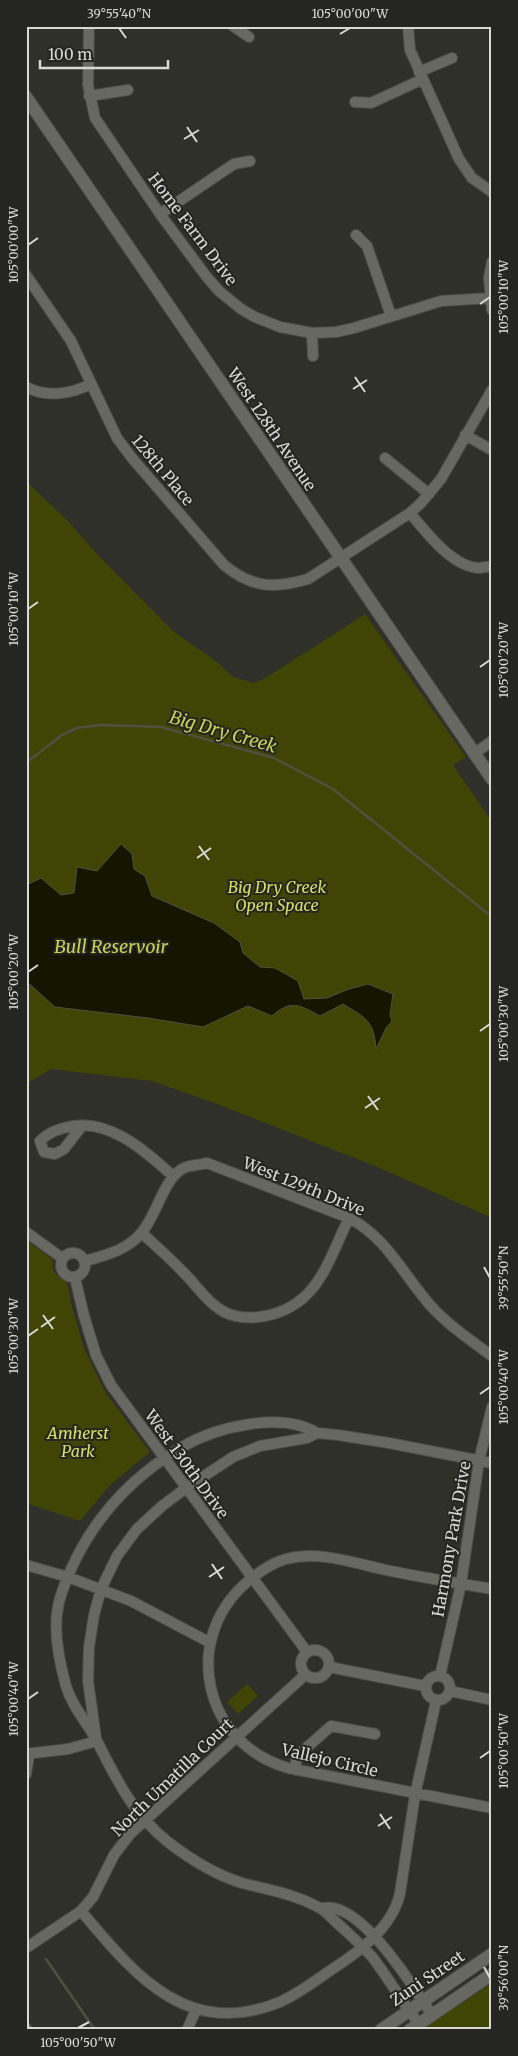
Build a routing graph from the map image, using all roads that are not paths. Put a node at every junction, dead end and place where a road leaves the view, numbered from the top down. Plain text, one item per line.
1 (89, 26) edge
2 (234, 26) edge
3 (408, 26) edge
4 (249, 37) dead end
5 (452, 58) dead end
6 (421, 75) junction
7 (128, 90) dead end
8 (89, 96) junction
9 (26, 97) edge
10 (355, 102) dead end
11 (250, 161) dead end
12 (492, 192) edge
13 (160, 214) junction
14 (356, 235) dead end
15 (492, 262) edge
16 (26, 274) edge
17 (490, 298) junction
18 (492, 310) edge
19 (391, 316) junction
20 (312, 333) junction
21 (313, 356) dead end
22 (91, 384) junction
23 (26, 387) edge
24 (492, 390) edge
25 (465, 435) junction
26 (492, 450) edge
27 (385, 458) dead end
28 (429, 494) junction
29 (410, 513) junction
30 (341, 559) junction
31 (492, 566) edge
32 (492, 741) edge
33 (474, 753) junction
34 (492, 778) edge
35 (82, 1126) dead end
36 (173, 1176) junction
37 (350, 1218) junction
38 (26, 1232) edge
39 (142, 1233) junction
40 (62, 1258) junction
41 (85, 1261) junction
42 (75, 1278) junction
43 (492, 1356) edge
44 (492, 1407) edge
45 (317, 1433) junction
46 (164, 1458) junction
47 (479, 1462) junction
48 (492, 1462) edge
49 (186, 1488) junction
50 (26, 1565) edge
51 (68, 1577) junction
52 (251, 1578) junction
53 (461, 1584) junction
54 (101, 1589) junction
55 (492, 1589) edge
56 (210, 1642) junction
57 (307, 1652) junction
58 (329, 1667) junction
59 (306, 1675) junction
60 (440, 1676) junction
61 (426, 1686) junction
62 (450, 1690) junction
63 (492, 1700) edge
64 (436, 1701) junction
65 (375, 1734) dead end
66 (235, 1737) junction
67 (97, 1742) junction
68 (28, 1754) edge
69 (296, 1770) junction
70 (26, 1774) edge
71 (416, 1794) junction
72 (492, 1808) edge
73 (145, 1820) junction
74 (322, 1908) junction
75 (81, 1911) junction
76 (374, 1936) junction
77 (362, 1946) junction
78 (26, 1948) edge
79 (492, 1954) edge
80 (492, 1974) edge
81 (423, 2001) junction
82 (196, 2010) junction
83 (408, 2010) junction
84 (432, 2014) junction
85 (414, 2027) edge
86 (187, 2030) edge
87 (381, 2030) edge

1 - 8 street, Home Farm Drive
2 - 4 street
3 - 6 street
5 - 6 street
6 - 10 street
6 - 12 street
7 - 8 street
8 - 13 street, Home Farm Drive
9 - 30 main road, West 128th Avenue
11 - 13 street
13 - 20 street, Home Farm Drive
14 - 19 street
15 - 17 street
16 - 22 street, 128th Place
17 - 18 street
17 - 19 street, Home Farm Drive
19 - 20 street, Home Farm Drive
20 - 21 street
22 - 23 street
22 - 30 street, 128th Place
24 - 25 street, 128th Place
25 - 26 street
25 - 28 street, 128th Place
27 - 28 street
28 - 29 street, 128th Place
29 - 30 street, 128th Place
29 - 31 street
30 - 33 main road, West 128th Avenue
32 - 33 street
33 - 34 main road, West 128th Avenue
35 - 36 street
36 - 37 street, West 129th Drive
36 - 39 street
37 - 39 street
37 - 43 street, West 129th Drive
38 - 40 street
39 - 41 street
40 - 41 street
40 - 42 street
41 - 42 street
42 - 46 street, West 130th Drive
44 - 47 street, Harmony Park Drive
45 - 46 street
45 - 47 street
45 - 49 street
46 - 49 street, West 130th Drive
46 - 51 street
47 - 48 street
47 - 53 street, Harmony Park Drive
49 - 52 street, West 130th Drive
49 - 54 street
50 - 51 street
51 - 54 street
51 - 67 street
52 - 53 street, Vallejo Circle
52 - 56 street, Vallejo Circle
52 - 57 street, West 130th Drive
53 - 55 street, Vallejo Circle
53 - 60 street, Harmony Park Drive
54 - 56 street
54 - 67 street
56 - 66 street, Vallejo Circle
57 - 58 street
57 - 59 street
58 - 59 street
58 - 61 street
59 - 66 street, North Umatilla Court
60 - 61 street
60 - 62 street
61 - 64 street
62 - 63 street
62 - 64 street
64 - 71 street
65 - 69 street
66 - 69 street, Vallejo Circle
66 - 73 street, North Umatilla Court
67 - 68 street
67 - 73 street
68 - 70 street
69 - 71 street, Vallejo Circle
71 - 72 street, Vallejo Circle
71 - 76 street
73 - 74 street
73 - 75 street, North Umatilla Court
74 - 76 street
74 - 77 street
75 - 78 street, North Umatilla Court
75 - 82 street
76 - 77 street
76 - 81 street
77 - 82 street
77 - 83 street
79 - 81 main road, Zuni Street
80 - 84 main road, Zuni Street
81 - 83 main road, Zuni Street
81 - 84 street
82 - 86 street
83 - 85 street
83 - 87 main road, Zuni Street
84 - 85 main road, Zuni Street

